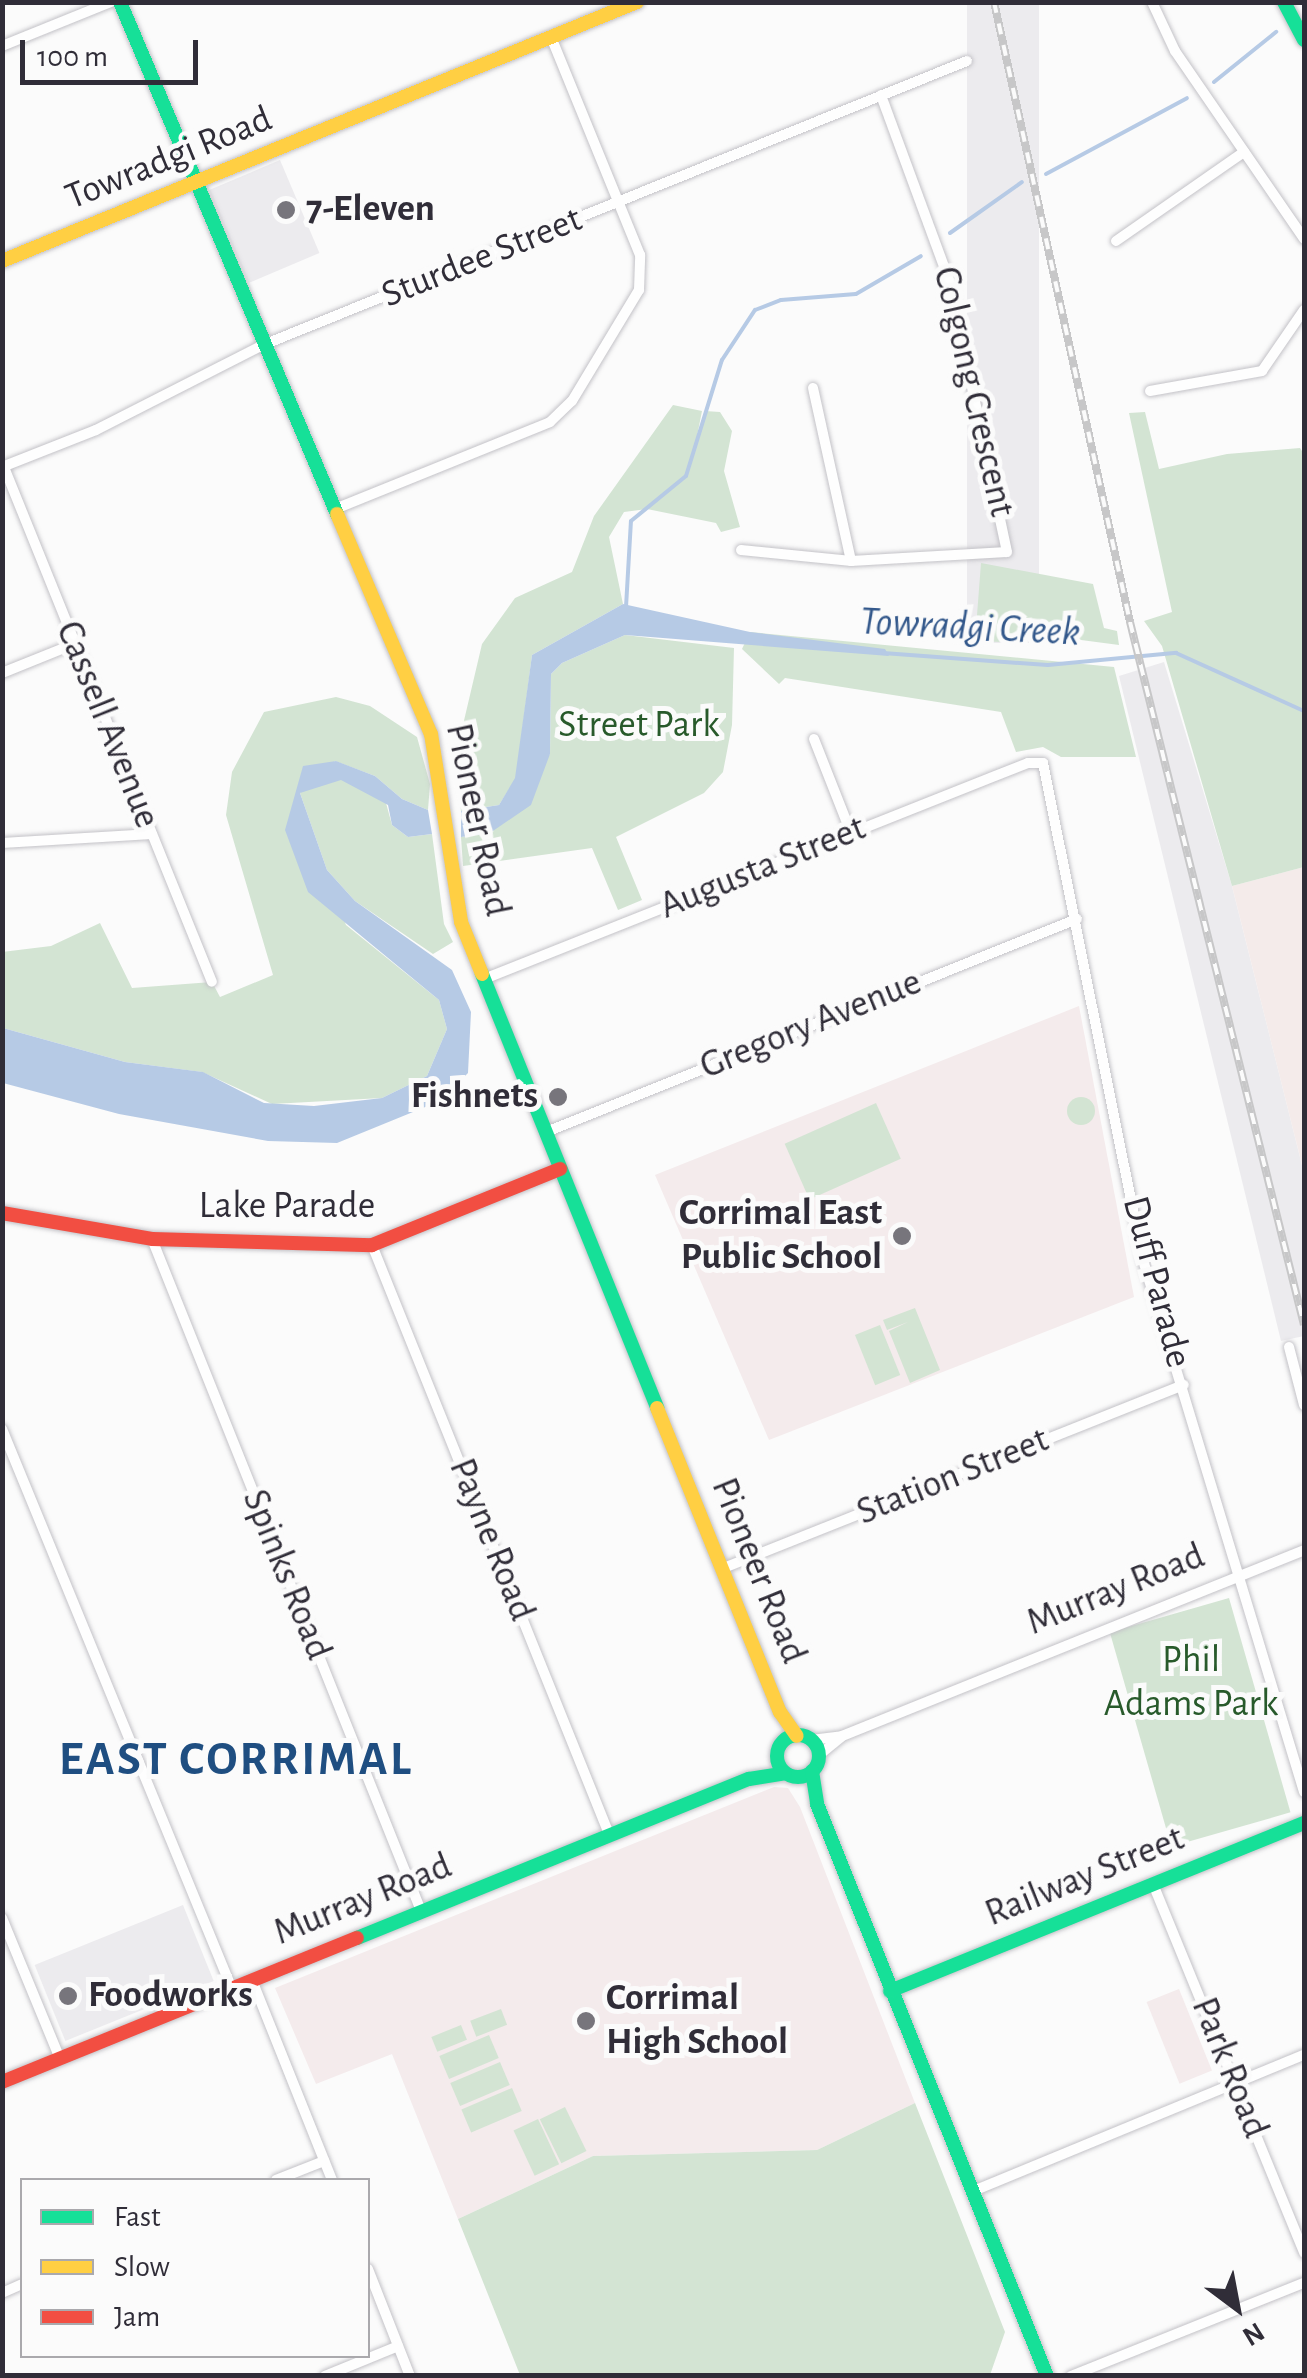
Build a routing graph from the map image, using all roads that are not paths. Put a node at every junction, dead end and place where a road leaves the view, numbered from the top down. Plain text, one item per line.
1 (111, 2) edge
2 (120, 2) edge
3 (637, 2) edge
4 (1152, 2) edge
5 (1284, 2) edge
6 (551, 38) junction
7 (1304, 40) edge
8 (2, 46) edge
9 (967, 61) dead end
10 (880, 95) junction
11 (1244, 152) junction
12 (193, 184) junction
13 (619, 203) junction
14 (1304, 240) edge
15 (1116, 241) dead end
16 (2, 261) edge
17 (1304, 310) edge
18 (263, 345) junction
19 (813, 388) dead end
20 (1150, 391) dead end
21 (3, 467) edge
22 (335, 509) junction
23 (741, 550) dead end
24 (850, 560) junction
25 (74, 644) junction
26 (2, 673) edge
27 (814, 739) dead end
28 (1043, 763) joint
29 (851, 833) junction
30 (152, 834) junction
31 (2, 842) edge
32 (1077, 919) junction
33 (484, 979) junction
34 (212, 982) dead end
35 (546, 1132) junction
36 (560, 1169) junction
37 (2, 1213) edge
38 (152, 1239) junction
39 (372, 1245) junction
40 (1289, 1347) dead end
41 (1184, 1384) junction
42 (1304, 1406) edge
43 (2, 1429) edge
44 (1304, 1550) edge
45 (722, 1569) junction
46 (1240, 1574) junction
47 (780, 1712) junction
48 (842, 1736) junction
49 (804, 1738) junction
50 (779, 1750) junction
51 (818, 1755) junction
52 (812, 1772) junction
53 (790, 1775) junction
54 (749, 1778) junction
55 (1304, 1792) edge
56 (817, 1804) junction
57 (1304, 1823) edge
58 (610, 1834) junction
59 (1153, 1884) junction
60 (421, 1911) junction
61 (2, 1918) edge
62 (252, 1980) junction
63 (232, 1988) junction
64 (890, 1992) junction
65 (1304, 2055) edge
66 (60, 2059) junction
67 (2, 2082) edge
68 (1235, 2083) junction
69 (324, 2160) junction
70 (281, 2178) edge
71 (331, 2178) edge
72 (971, 2192) junction
73 (1304, 2253) edge
74 (370, 2274) edge
75 (1304, 2283) edge
76 (398, 2346) junction
77 (370, 2357) edge
78 (368, 2358) edge
79 (324, 2376) edge
80 (410, 2376) edge
81 (1046, 2376) edge
82 (1071, 2376) edge

1 - 8 street
2 - 12 main road, Pioneer Road
3 - 6 main road, Towradgi Road
4 - 11 street
5 - 7 main road
6 - 12 main road, Towradgi Road
6 - 13 street
9 - 10 street, Sturdee Street
10 - 13 street, Sturdee Street
10 - 24 street, Colgong Crescent
11 - 14 street
11 - 15 street
12 - 16 main road, Towradgi Road
12 - 18 main road, Pioneer Road
13 - 18 street, Sturdee Street
13 - 22 street
17 - 20 street
18 - 21 street, Sturdee Street
18 - 22 main road, Pioneer Road
19 - 24 street
21 - 25 street, Cassell Avenue
22 - 33 main road, Pioneer Road
23 - 24 street, Colgong Crescent
25 - 26 street
25 - 30 street, Cassell Avenue
27 - 29 street
28 - 29 street, Augusta Street
28 - 32 street, Duff Parade
29 - 33 street, Augusta Street
30 - 31 street
30 - 34 street, Cassell Avenue
32 - 35 street, Gregory Avenue
32 - 41 street, Duff Parade
33 - 35 main road, Pioneer Road
35 - 36 main road, Pioneer Road
36 - 39 main road, Lake Parade
36 - 45 main road, Pioneer Road
37 - 38 main road, Lake Parade
38 - 39 main road, Lake Parade
38 - 60 street, Spinks Road
39 - 58 street, Payne Road
40 - 42 street
41 - 45 street, Station Street
41 - 46 street, Duff Parade
43 - 63 street
44 - 46 street, Murray Road
45 - 47 main road, Pioneer Road
46 - 48 street, Murray Road
46 - 55 street, Duff Parade
47 - 49 main road, Pioneer Road
47 - 50 main road, Pioneer Road
48 - 49 street, Murray Road
48 - 51 street, Murray Road
49 - 50 main road, Murray Road
49 - 51 main road, Pioneer Road
50 - 53 main road
50 - 54 main road, Murray Road
51 - 52 main road
52 - 53 main road, Murray Road
52 - 56 main road
53 - 54 main road, Murray Road
53 - 56 main road
54 - 58 main road, Murray Road
56 - 64 main road
57 - 59 main road, Railway Street
58 - 60 main road, Murray Road
59 - 64 main road, Railway Street
59 - 68 street, Park Road
60 - 62 main road, Murray Road
61 - 66 street
62 - 63 main road, Murray Road
62 - 69 street
63 - 66 main road, Murray Road
64 - 72 main road
65 - 68 street
66 - 67 main road, Murray Road
68 - 72 street
68 - 73 street, Park Road
69 - 70 street
69 - 71 street
72 - 81 main road
74 - 76 street
75 - 82 street
76 - 77 street
76 - 80 street
78 - 79 street

